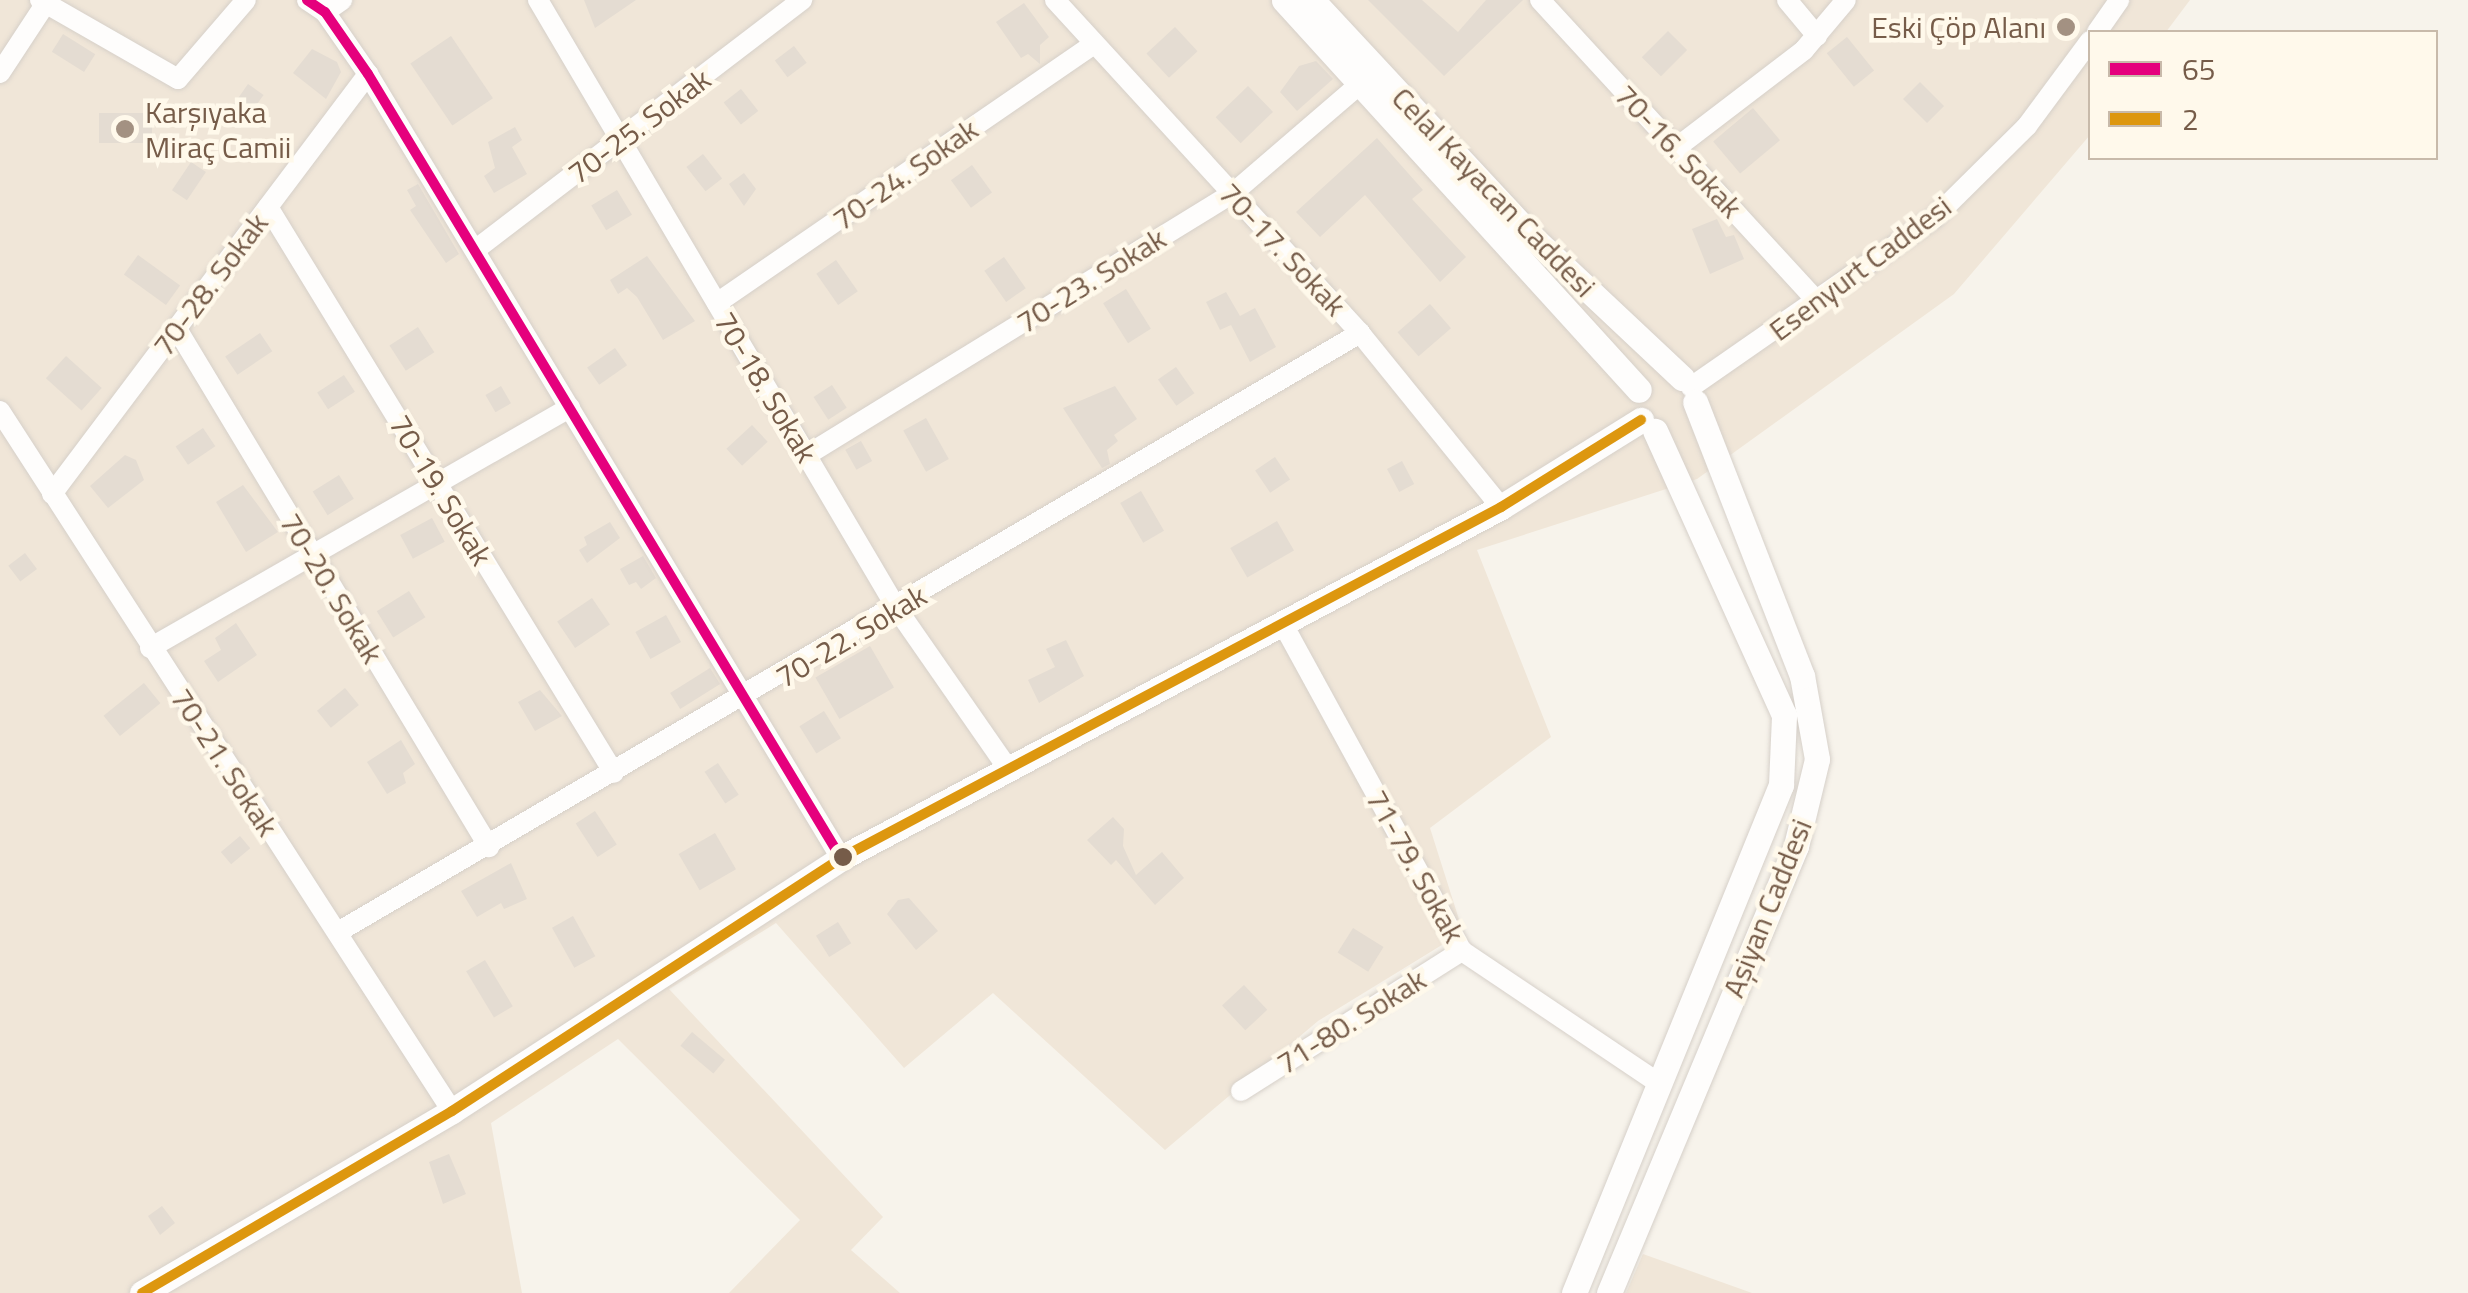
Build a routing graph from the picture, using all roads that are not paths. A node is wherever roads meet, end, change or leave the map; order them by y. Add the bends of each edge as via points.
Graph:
1 (246, 0) edge
2 (538, 0) edge
3 (802, 0) edge
4 (1056, 0) edge
5 (1284, 0) edge
6 (1540, 0) edge
7 (1787, 0) edge
8 (1846, 0) edge
9 (44, 1) edge
10 (1319, 3) edge
11 (2114, 3) edge
12 (325, 4) edge
13 (2098, 30) edge
14 (1817, 36) junction
15 (1094, 44) junction
16 (2088, 44) edge
17 (0, 73) edge
18 (368, 74) junction
19 (1360, 84) junction
20 (621, 140) junction
21 (1676, 148) junction
22 (1232, 194) junction
23 (268, 208) junction
24 (475, 250) junction
25 (1818, 302) junction
26 (717, 304) junction
27 (177, 328) junction
28 (1360, 332) junction
29 (1689, 389) junction
30 (1638, 390) junction
31 (570, 408) junction
32 (0, 412) edge
33 (1648, 425) junction
34 (807, 455) junction
35 (436, 484) junction
36 (52, 494) junction
37 (1501, 507) junction
38 (312, 555) junction
39 (897, 609) junction
40 (1284, 626) junction
41 (150, 648) junction
42 (746, 699) junction
43 (1006, 766) junction
44 (614, 773) junction
45 (488, 846) junction
46 (842, 858) junction
47 (338, 932) junction
48 (1462, 952) junction
49 (1660, 1084) junction
50 (1241, 1091) dead end
51 (452, 1111) junction
52 (142, 1293) edge
53 (1574, 1293) edge
54 (1608, 1293) edge

1 - 9 street via 178,80
2 - 20 street, 70-18. Sokak
3 - 20 street, 70-25. Sokak
4 - 15 street, 70-17. Sokak
5 - 19 street, Celal Kayacan Caddesi
6 - 21 street, 70-16. Sokak
7 - 14 street
8 - 14 street
9 - 17 street
10 - 29 street, Celal Kayacan Caddesi via 1532,237
11 - 13 street
12 - 18 street
14 - 21 street
15 - 22 street, 70-17. Sokak
15 - 26 street, 70-24. Sokak
16 - 25 street, Esenyurt Caddesi via 2028,126 1934,218
18 - 23 street, 70-28. Sokak
18 - 24 street
19 - 22 street, 70-23. Sokak
19 - 30 street, Celal Kayacan Caddesi
20 - 24 street, 70-25. Sokak
20 - 26 street, 70-18. Sokak
21 - 25 street, 70-16. Sokak
22 - 28 street, 70-17. Sokak
22 - 34 street, 70-23. Sokak
23 - 27 street, 70-28. Sokak
23 - 35 street, 70-19. Sokak
24 - 31 street
25 - 29 street, Esenyurt Caddesi
26 - 34 street, 70-18. Sokak
27 - 36 street, 70-28. Sokak
27 - 38 street, 70-20. Sokak
28 - 37 street, 70-17. Sokak
28 - 39 street, 70-22. Sokak
29 - 30 street via 1654,375
29 - 33 street via 1683,427
29 - 54 street, Aşiyan Caddesi via 1802,676 1817,759 1796,846
30 - 33 street, Aşiyan Caddesi
31 - 35 street
31 - 42 street
32 - 36 street, 70-21. Sokak
33 - 37 street
33 - 49 street, Aşiyan Caddesi via 1784,715 1781,786
34 - 39 street, 70-18. Sokak
35 - 38 street
35 - 44 street, 70-19. Sokak
36 - 41 street, 70-21. Sokak
37 - 40 street
38 - 41 street
38 - 45 street, 70-20. Sokak
39 - 42 street, 70-22. Sokak
39 - 43 street, 70-18. Sokak
40 - 43 street
40 - 48 street, 71-79. Sokak
41 - 47 street, 70-21. Sokak
42 - 44 street, 70-22. Sokak
42 - 46 street
43 - 46 street
44 - 45 street, 70-22. Sokak
45 - 47 street, 70-22. Sokak
46 - 51 street
47 - 51 street, 70-21. Sokak
48 - 49 street, 71-79. Sokak
48 - 50 street, 71-80. Sokak
49 - 53 street, Aşiyan Caddesi
51 - 52 street

